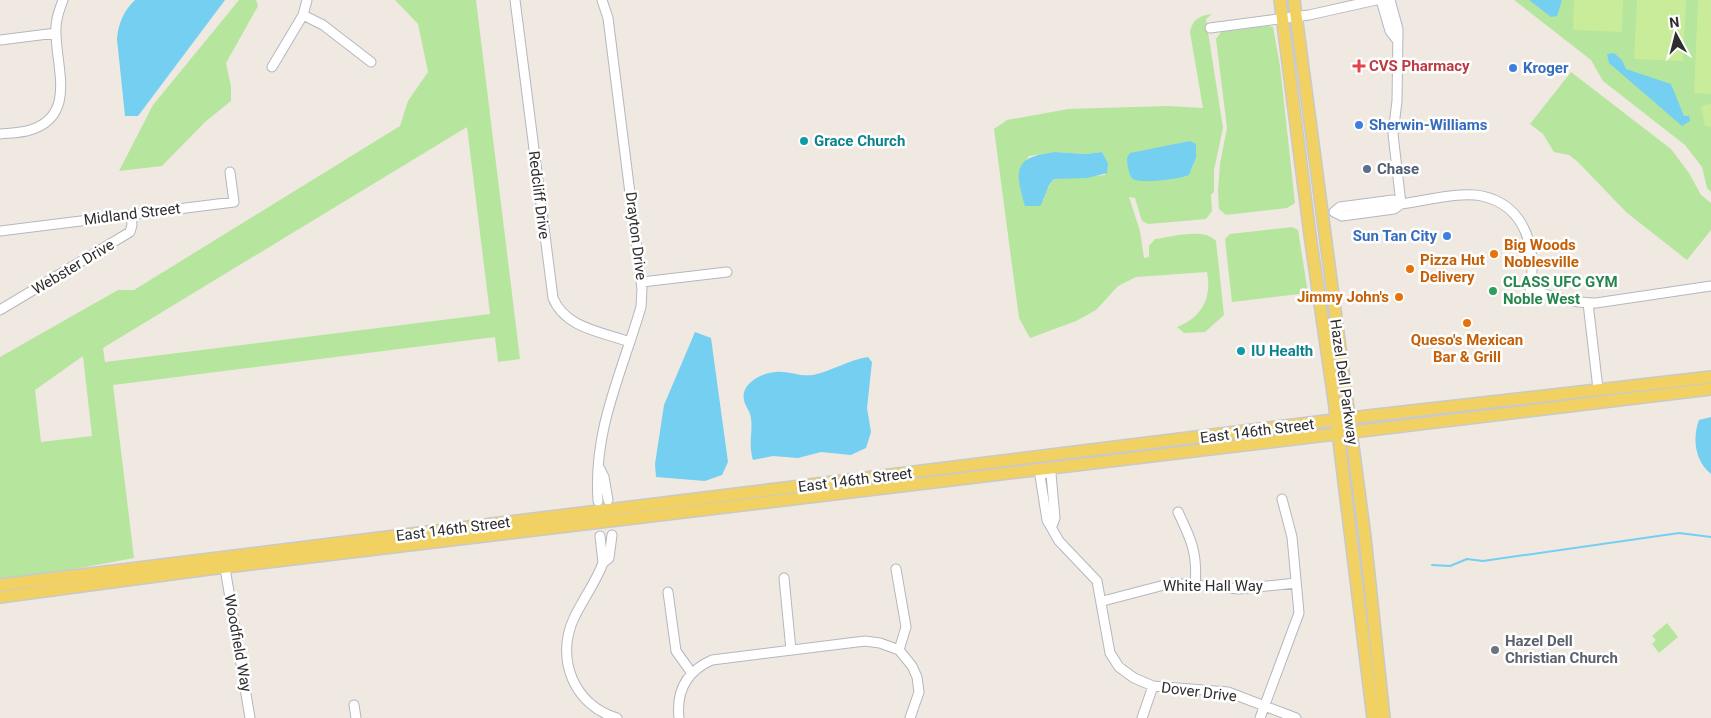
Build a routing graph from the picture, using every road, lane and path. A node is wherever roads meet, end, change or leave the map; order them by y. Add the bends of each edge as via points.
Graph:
1 (64, 0) edge
2 (307, 0) edge
3 (515, 0) edge
4 (602, 0) edge
5 (1280, 0) edge
6 (1294, 0) edge
7 (1376, 0) edge
8 (1381, 0) edge
9 (1390, 0) edge
10 (303, 15) junction
11 (1296, 17) junction
12 (1283, 19) junction
13 (1210, 28) dead end
14 (56, 33) junction
15 (0, 40) edge
16 (1397, 40) junction
17 (371, 62) dead end
18 (272, 66) dead end
19 (0, 134) edge
20 (230, 172) dead end
21 (1401, 204) junction
22 (131, 215) junction
23 (0, 231) edge
24 (726, 272) dead end
25 (642, 282) junction
26 (1711, 286) edge
27 (1588, 303) junction
28 (0, 310) edge
29 (630, 342) junction
30 (1711, 377) edge
31 (1598, 389) junction
32 (1711, 389) edge
33 (1350, 418) junction
34 (1336, 421) junction
35 (1351, 432) junction
36 (1337, 434) junction
37 (1044, 466) junction
38 (1282, 499) dead end
39 (603, 501) dead end
40 (1178, 512) dead end
41 (612, 535) dead end
42 (600, 536) dead end
43 (604, 563) junction
44 (225, 568) junction
45 (896, 570) dead end
46 (784, 578) dead end
47 (1296, 583) junction
48 (0, 585) edge
49 (1194, 585) junction
50 (668, 592) dead end
51 (0, 597) edge
52 (1103, 601) junction
53 (792, 650) junction
54 (899, 650) junction
55 (691, 672) junction
56 (1153, 686) junction
57 (354, 705) dead end
58 (1265, 705) junction
59 (250, 718) edge
60 (356, 718) edge
61 (617, 718) edge
62 (676, 718) edge
63 (910, 718) edge
64 (1142, 718) edge
65 (1260, 718) edge
66 (1296, 718) edge
67 (1373, 718) edge
68 (1384, 718) edge

1 - 14 street via 56,17
2 - 10 street
3 - 29 street, Redcliff Drive via 553,298 573,322
4 - 25 street, Drayton Drive via 608,18
5 - 12 main road, Hazel Dell Parkway
6 - 11 main road, Hazel Dell Parkway
7 - 11 street
8 - 16 street via 1390,31
9 - 16 street via 1398,29
10 - 17 street via 323,25
10 - 18 street
11 - 12 street
11 - 33 main road, Hazel Dell Parkway
12 - 13 street
12 - 34 main road, Hazel Dell Parkway
14 - 15 street
14 - 19 street via 62,89 54,113 31,130
16 - 21 street via 1397,101 1393,134
20 - 22 street, Midland Street via 234,202
21 - 21 street via 1393,200 1340,207 1334,212 1342,216 1394,209
21 - 27 street via 1462,196 1482,196 1494,201 1514,214 1527,235 1532,254 1530,289 1548,296
22 - 23 street, Midland Street
22 - 28 street, Webster Drive via 130,232
24 - 25 street
25 - 29 street, Drayton Drive via 641,307
26 - 27 street
27 - 31 street
29 - 39 street, Drayton Drive via 603,426 600,469 596,478
30 - 31 main road, East 146th Street
31 - 33 main road, East 146th Street
32 - 35 main road, East 146th Street
33 - 34 main road, East 146th Street
33 - 35 main road, Hazel Dell Parkway
34 - 36 main road, Hazel Dell Parkway
34 - 37 main road, East 146th Street
35 - 36 main road, East 146th Street
35 - 68 main road, Hazel Dell Parkway
36 - 37 main road, East 146th Street
36 - 67 main road, Hazel Dell Parkway
37 - 44 main road, East 146th Street
37 - 48 main road, East 146th Street via 207,558
37 - 52 street, Dover Drive via 1051,474 1055,518 1052,526 1059,540 1092,574
38 - 47 street via 1292,537
40 - 49 street via 1194,548
41 - 43 street via 609,558
42 - 43 street
43 - 61 street via 573,619 566,644 573,681 582,698 593,708
44 - 51 main road, East 146th Street
44 - 59 street, Woodfield Way
45 - 54 street via 906,627
46 - 53 street
47 - 49 street, White Hall Way via 1239,589
47 - 58 street via 1299,617
49 - 52 street, White Hall Way via 1160,585
50 - 55 street via 676,650
52 - 56 street, Dover Drive via 1114,660 1125,672
53 - 54 street via 872,641
53 - 55 street via 722,658
54 - 63 street via 912,666 918,685 918,699
55 - 62 street via 681,692
56 - 58 street, Dover Drive via 1228,692
56 - 64 street
57 - 60 street
58 - 65 street
58 - 66 street, Dover Drive

